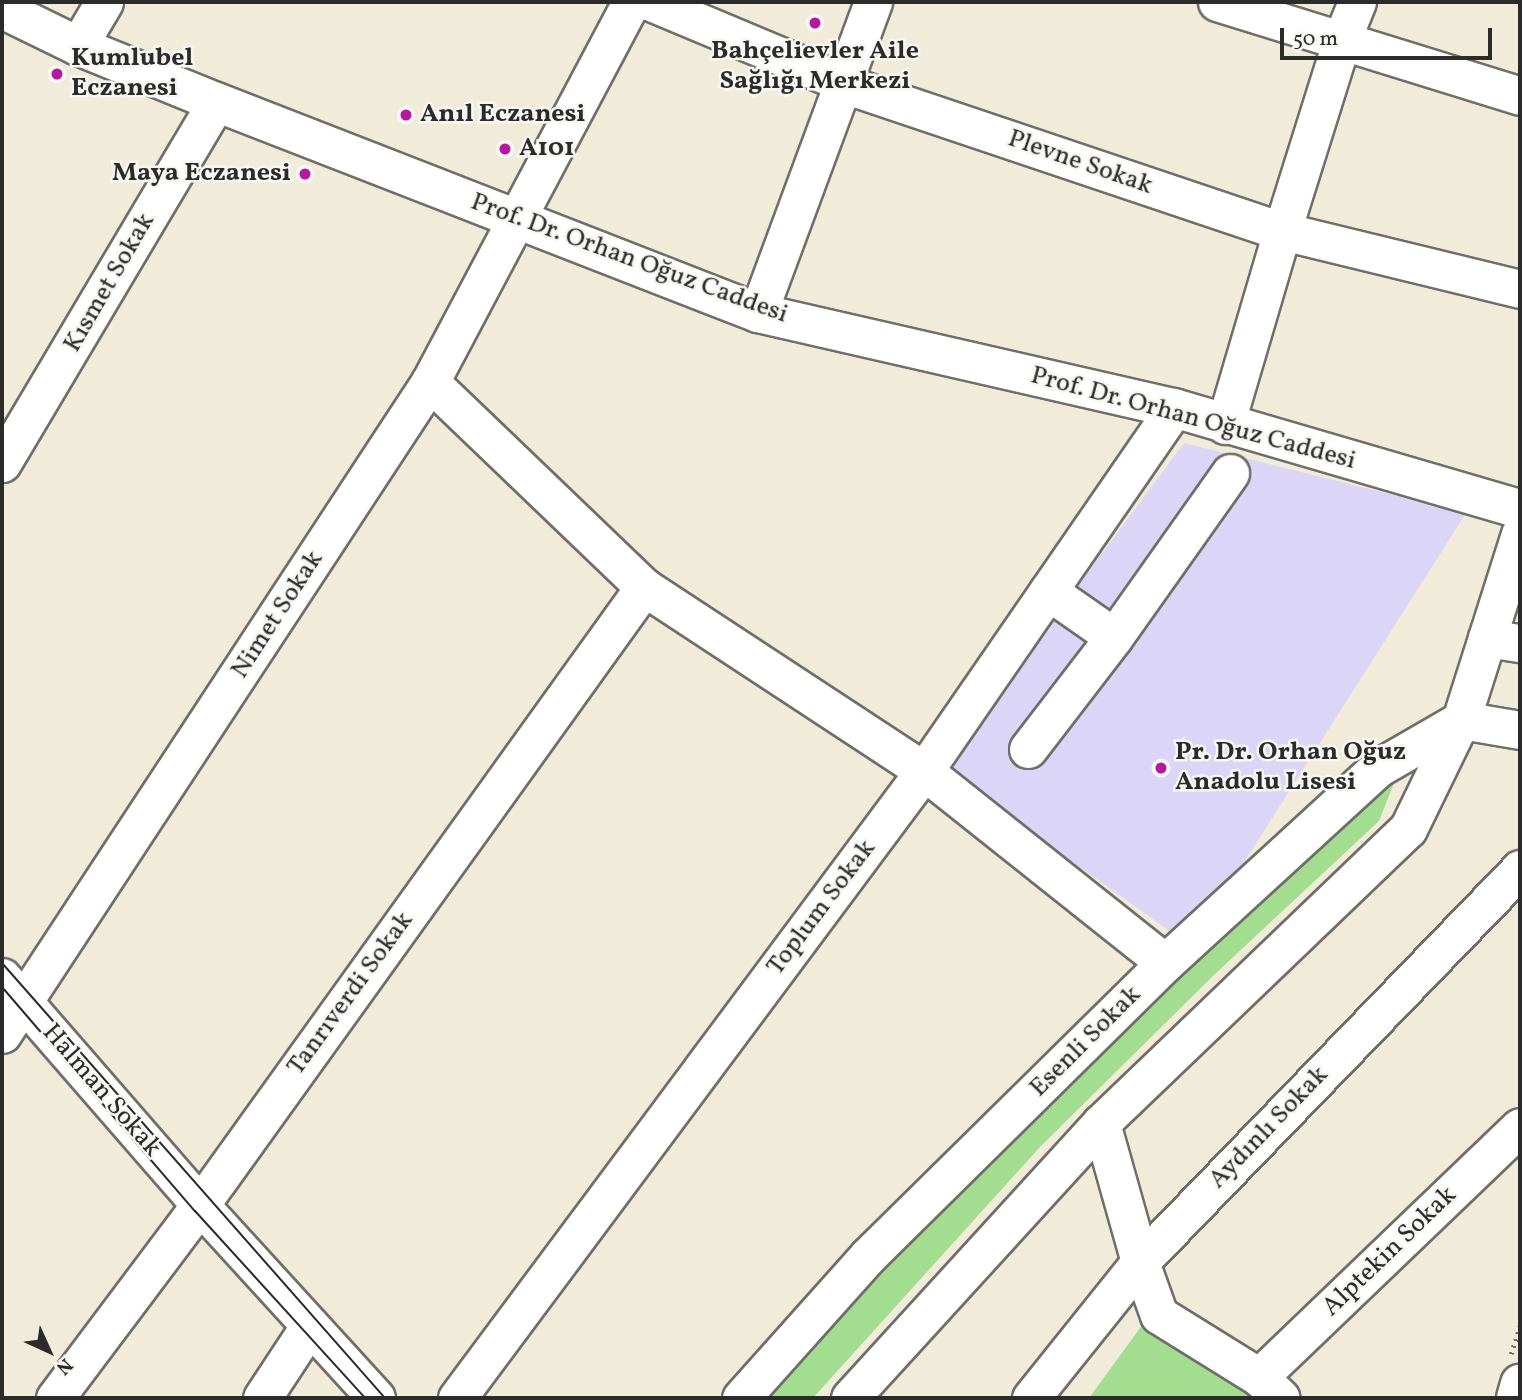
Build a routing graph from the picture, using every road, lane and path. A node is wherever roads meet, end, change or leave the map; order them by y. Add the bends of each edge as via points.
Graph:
1 (104, 2) edge
2 (631, 2) edge
3 (651, 2) edge
4 (873, 2) edge
5 (1217, 2) edge
6 (1357, 2) edge
7 (2, 9) edge
8 (1342, 39) junction
9 (78, 46) junction
10 (845, 83) junction
11 (1520, 96) edge
12 (216, 102) junction
13 (517, 218) junction
14 (1282, 231) junction
15 (1520, 289) edge
16 (758, 313) junction
17 (430, 382) junction
18 (1174, 408) junction
19 (1225, 425) junction
20 (4, 455) edge
21 (1230, 473) dead end
22 (1520, 509) edge
23 (1520, 534) edge
24 (643, 587) junction
25 (1048, 591) junction
26 (1114, 637) junction
27 (1504, 640) edge
28 (1461, 720) junction
29 (1520, 730) edge
30 (1028, 749) dead end
31 (924, 771) junction
32 (1520, 869) edge
33 (1166, 963) junction
34 (13, 990) edge
35 (2, 1034) edge
36 (1101, 1123) junction
37 (1520, 1127) edge
38 (200, 1205) junction
39 (1140, 1262) junction
40 (310, 1325) junction
41 (1520, 1384) edge
42 (1270, 1388) edge
43 (55, 1398) edge
44 (261, 1398) edge
45 (376, 1398) edge
46 (457, 1398) edge
47 (741, 1398) edge
48 (850, 1398) edge
49 (1031, 1398) edge
50 (1516, 1398) edge

1 - 9 street
2 - 13 street, Nimet Sokak
3 - 10 street, Plevne Sokak
4 - 10 street
5 - 8 street
6 - 8 street
7 - 9 main road, Prof. Dr. Orhan Oğuz Caddesi
8 - 11 street
8 - 14 street
9 - 12 main road, Prof. Dr. Orhan Oğuz Caddesi
10 - 14 street, Plevne Sokak
10 - 16 street
12 - 13 main road, Prof. Dr. Orhan Oğuz Caddesi
12 - 20 street, Kısmet Sokak
13 - 16 main road, Prof. Dr. Orhan Oğuz Caddesi
13 - 17 street, Nimet Sokak
14 - 15 street, Plevne Sokak
14 - 19 street
16 - 18 main road, Prof. Dr. Orhan Oğuz Caddesi
17 - 24 street
17 - 34 street, Nimet Sokak
18 - 19 main road, Prof. Dr. Orhan Oğuz Caddesi
18 - 25 street, Toplum Sokak
19 - 22 main road, Prof. Dr. Orhan Oğuz Caddesi
21 - 26 street
23 - 27 street
24 - 31 street
24 - 38 street, Tanrıverdi Sokak
25 - 26 street
25 - 31 street, Toplum Sokak
26 - 30 street
27 - 28 street
28 - 29 street
28 - 33 street, Esenli Sokak via 1378,768
28 - 36 street via 1408,829
31 - 33 street
31 - 46 street, Toplum Sokak
32 - 39 street, Aydınlı Sokak
33 - 47 street, Esenli Sokak via 869,1256
34 - 35 street, Nimet Sokak
34 - 38 street, Halman Sokak
36 - 39 street
36 - 48 street
37 - 42 street, Alptekin Sokak
38 - 40 street, Halman Sokak
38 - 43 street, Tanrıverdi Sokak
39 - 42 street via 1158,1315
39 - 49 street, Aydınlı Sokak
40 - 44 street
40 - 45 street, Halman Sokak
41 - 50 main road

